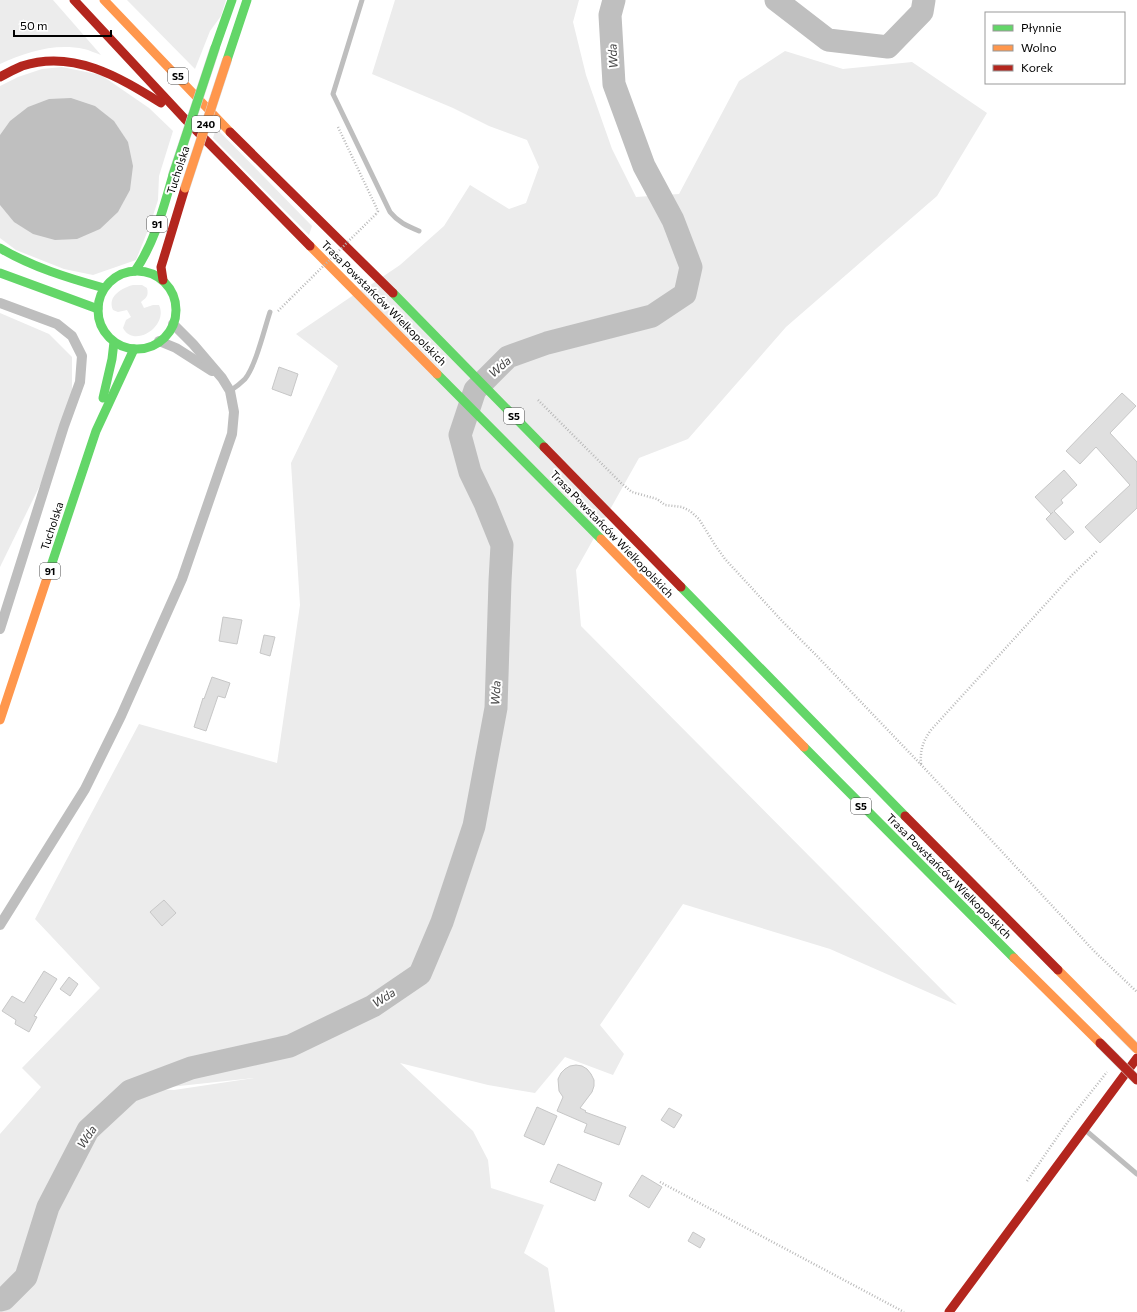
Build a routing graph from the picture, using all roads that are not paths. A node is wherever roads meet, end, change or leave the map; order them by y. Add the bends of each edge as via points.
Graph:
1 (74, 0) edge
2 (104, 0) edge
3 (232, 0) edge
4 (247, 0) edge
5 (362, 0) edge
6 (0, 77) edge
7 (184, 118) junction
8 (419, 231) dead end
9 (0, 248) edge
10 (135, 271) junction
11 (0, 273) edge
12 (163, 280) junction
13 (104, 288) junction
14 (0, 303) edge
15 (98, 309) junction
16 (270, 312) road end
17 (173, 324) junction
18 (160, 341) junction
19 (114, 342) junction
20 (134, 348) junction
21 (222, 378) junction
22 (230, 391) junction
23 (96, 431) junction
24 (0, 629) edge
25 (0, 720) edge
26 (0, 925) edge
27 (1137, 1049) edge
28 (1137, 1058) edge
29 (1137, 1080) edge
30 (1084, 1129) junction
31 (1137, 1174) edge
32 (949, 1312) edge

1 - 7 main road, Trasa Powstańców Wielkopolskich / S5
2 - 27 main road, Trasa Powstańców Wielkopolskich / S5, bridge via 251,153 384,284
3 - 10 main road, Tucholska / 91, bridge via 148,249
4 - 12 main road, Tucholska / 240, bridge via 161,267
5 - 8 lane via 333,94 390,212 404,225
6 - 7 main road via 37,62 55,60 91,66 134,85
7 - 29 main road, Trasa Powstańców Wielkopolskich / S5, bridge via 830,774
9 - 13 main road via 37,266
10 - 12 main road via 145,271
10 - 13 main road via 117,276
11 - 15 main road
12 - 17 main road via 174,297 176,310
13 - 15 main road
14 - 24 street via 57,324 72,336 82,356 80,382
15 - 19 main road via 103,330
16 - 22 lane via 246,378
17 - 18 main road
17 - 21 street
18 - 20 main road via 146,348
18 - 21 street via 176,348
19 - 20 main road
19 - 23 main road, Tucholska / 91
20 - 23 main road, Tucholska / 91
21 - 22 street
22 - 26 street via 234,412 232,434 182,579 121,716 85,789
23 - 25 main road, Tucholska / 91
28 - 30 main road
30 - 31 lane
30 - 32 main road

